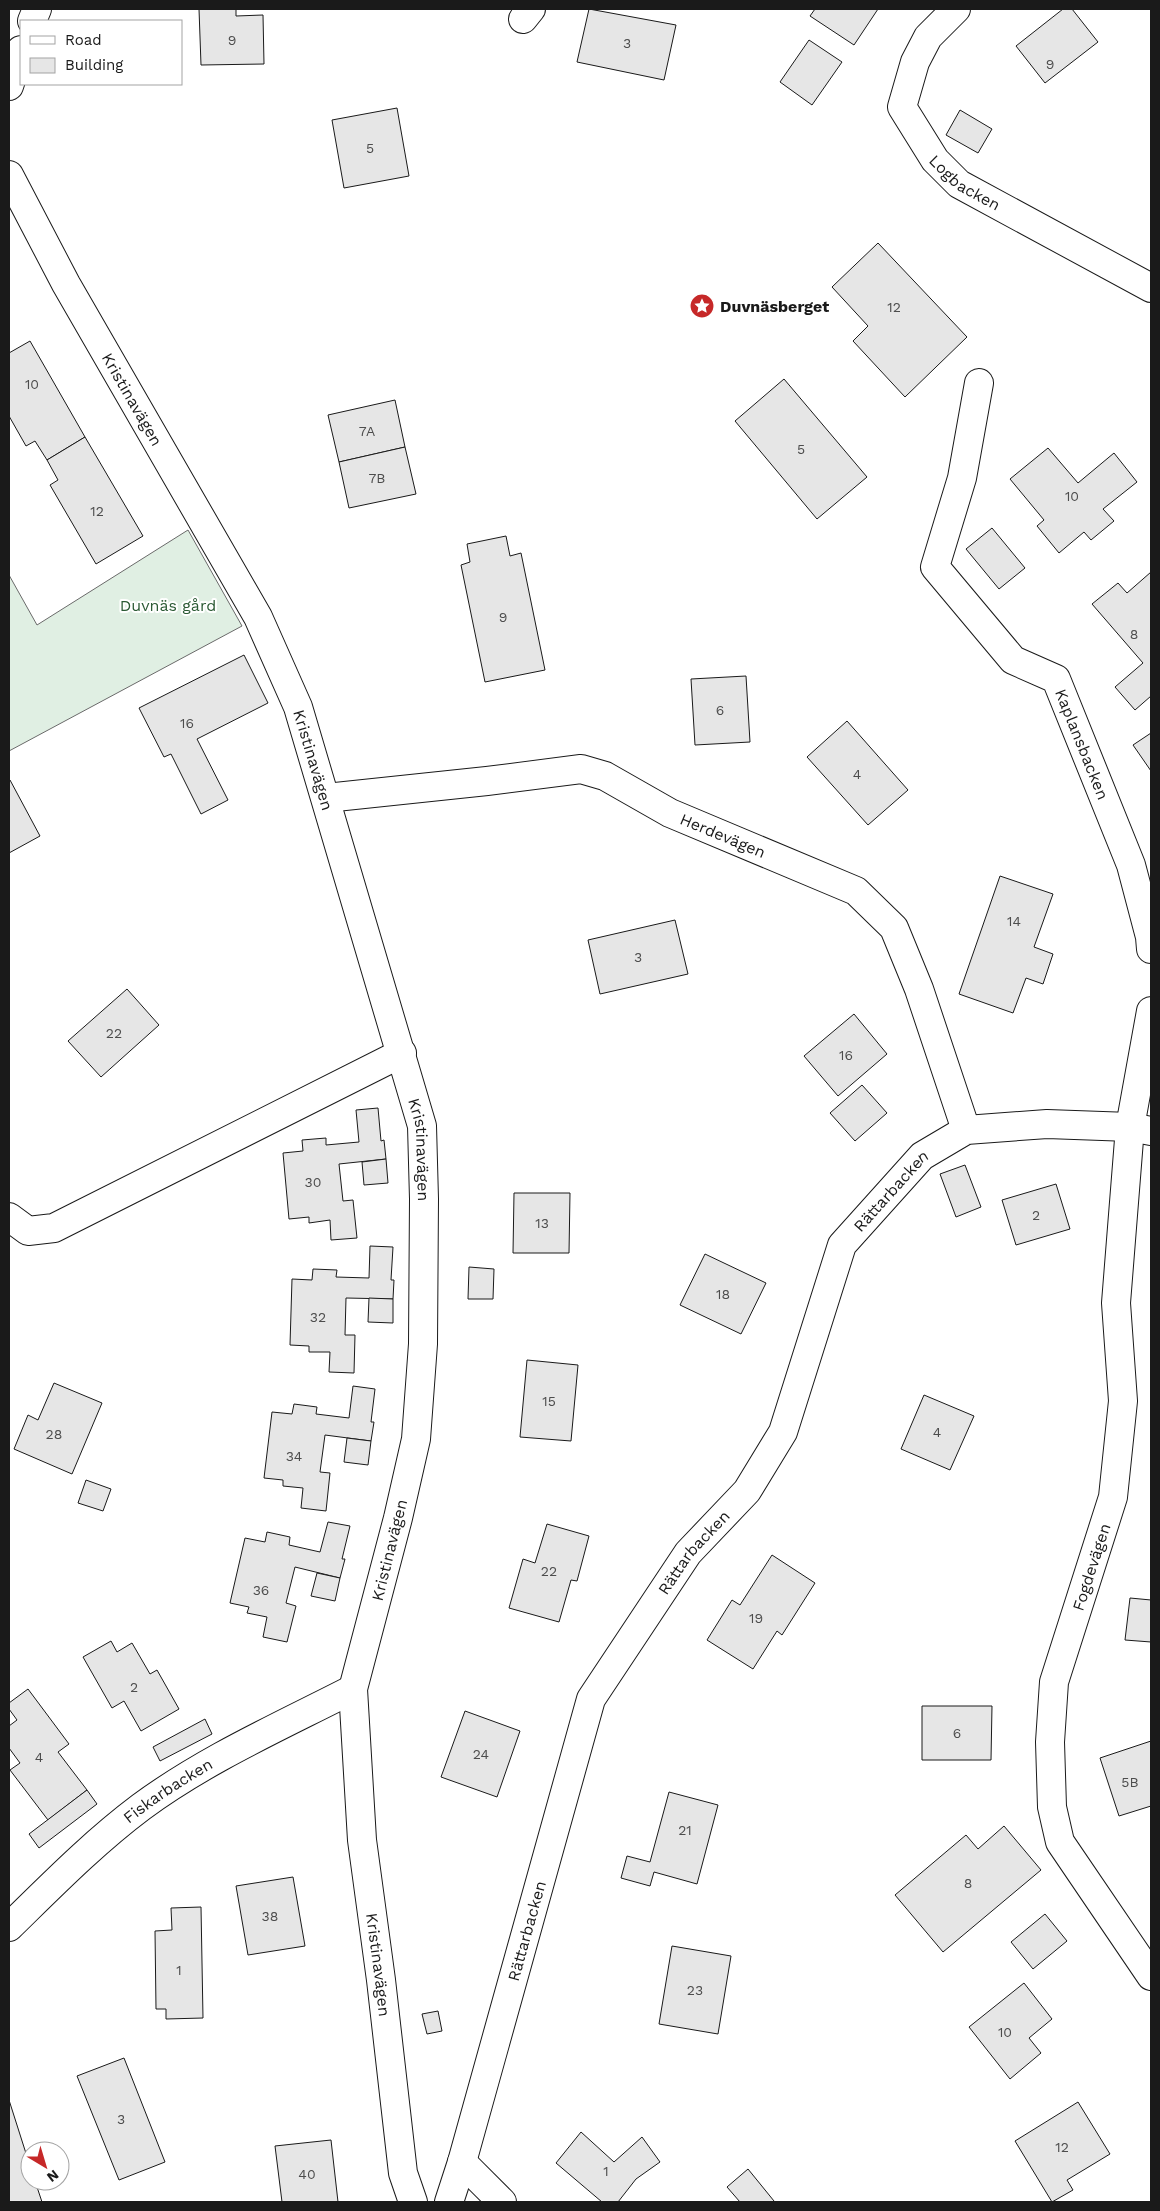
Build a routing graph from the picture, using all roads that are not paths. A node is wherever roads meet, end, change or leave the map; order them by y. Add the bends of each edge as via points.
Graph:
1 (956, 9) edge
2 (20, 53) edge
3 (9, 86) edge
4 (9, 175) edge
5 (1151, 288) edge
6 (979, 384) dead end
7 (326, 798) junction
8 (1151, 949) edge
9 (1151, 1011) edge
10 (402, 1053) junction
11 (1141, 1129) edge
12 (966, 1130) junction
13 (9, 1217) edge
14 (353, 1689) junction
15 (9, 1927) edge
16 (1151, 1976) edge
17 (462, 2162) junction
18 (413, 2202) edge
19 (449, 2202) edge
20 (502, 2202) edge

1 - 5 street, Logbacken via 928,37 915,62 902,107 935,160 959,184
2 - 3 street
4 - 7 street, Kristinavägen via 66,284 258,617 298,707
6 - 8 street, Kaplansbacken via 962,478 935,567 1013,660 1056,679 1131,865
7 - 10 street, Kristinavägen
7 - 12 street, Herdevägen via 581,770 605,776 670,813 856,891 894,928 919,989
9 - 11 street
10 - 13 street via 54,1228 28,1231
10 - 14 street, Kristinavägen via 423,1135 423,1344 416,1439
11 - 12 street, Rättarbacken via 1047,1124
11 - 16 street, Fogdevägen via 1116,1303 1123,1400 1113,1497 1054,1682 1050,1742 1052,1807 1060,1842
12 - 17 street, Rättarbacken via 922,1156 842,1245 783,1432 747,1491 688,1553 591,1699
14 - 15 street, Fiskarbacken via 204,1765 141,1807 92,1846
14 - 18 street, Kristinavägen via 362,1840 403,2173
17 - 19 street, Rättarbacken
17 - 20 street

